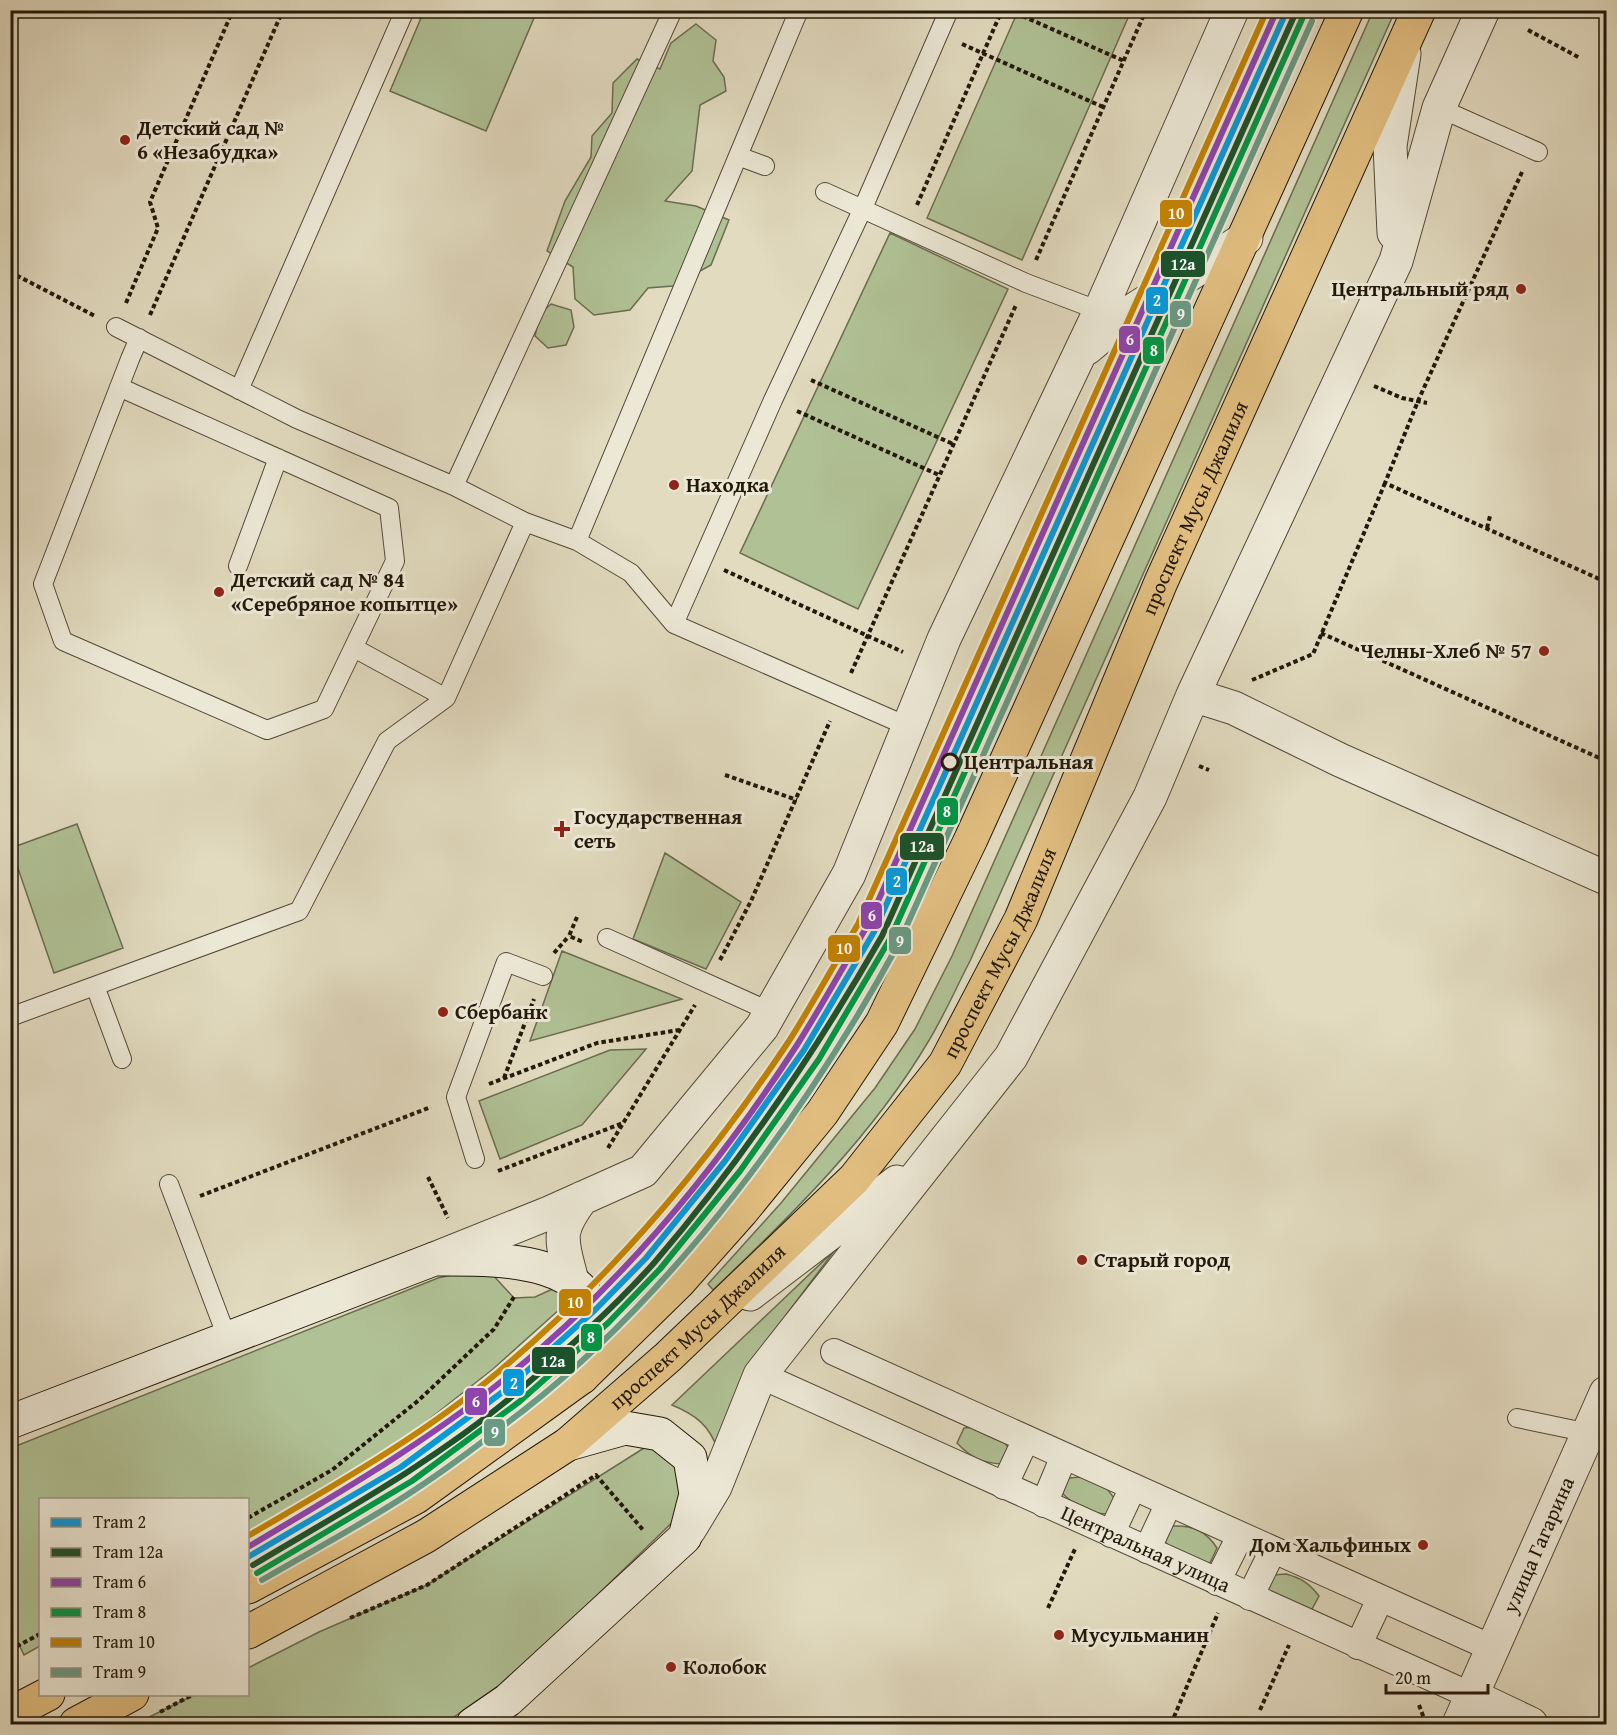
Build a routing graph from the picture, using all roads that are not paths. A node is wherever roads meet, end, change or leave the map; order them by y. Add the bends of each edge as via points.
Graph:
1 (405, 10) edge
2 (673, 10) edge
3 (799, 10) edge
4 (949, 10) edge
5 (1232, 10) edge
6 (1347, 10) edge
7 (1483, 10) edge
8 (1413, 24) edge
9 (1439, 108) junction
10 (1538, 152) dead end
11 (738, 156) junction
12 (765, 166) dead end
13 (825, 192) dead end
14 (863, 208) junction
15 (1245, 238) junction
16 (1395, 261) junction
17 (1100, 311) junction
18 (116, 327) road end
19 (139, 338) junction
20 (1077, 355) junction
21 (119, 387) junction
22 (239, 390) junction
23 (278, 458) junction
24 (454, 486) junction
25 (525, 522) junction
26 (577, 541) junction
27 (238, 566) dead end
28 (674, 624) junction
29 (354, 648) junction
30 (1193, 695) junction
31 (446, 698) junction
32 (907, 726) junction
33 (1606, 878) edge
34 (607, 938) dead end
35 (543, 976) road end
36 (95, 986) junction
37 (771, 1012) junction
38 (10, 1017) edge
39 (122, 1059) dead end
40 (935, 1153) junction
41 (475, 1159) road end
42 (170, 1184) dead end
43 (582, 1198) junction
44 (448, 1254) junction
45 (572, 1281) junction
46 (228, 1340) junction
47 (834, 1352) dead end
48 (668, 1358) junction
49 (760, 1376) junction
50 (582, 1377) junction
51 (1606, 1393) edge
52 (1517, 1418) dead end
53 (10, 1422) edge
54 (1589, 1433) junction
55 (1026, 1438) junction
56 (568, 1444) junction
57 (1064, 1456) junction
58 (1004, 1486) junction
59 (1132, 1487) junction
60 (1169, 1503) junction
61 (1044, 1504) junction
62 (1111, 1534) junction
63 (1240, 1536) junction
64 (676, 1547) junction
65 (1147, 1550) junction
66 (1273, 1550) junction
67 (249, 1586) edge
68 (1232, 1589) junction
69 (1380, 1599) junction
70 (249, 1631) edge
71 (1358, 1646) junction
72 (1494, 1649) junction
73 (46, 1696) edge
74 (130, 1696) edge
75 (1466, 1710) edge
76 (10, 1714) edge
77 (76, 1725) edge
78 (473, 1725) edge
79 (1531, 1725) edge

1 - 22 lane
2 - 24 lane
3 - 11 lane
4 - 14 lane
5 - 17 street
6 - 15 main road, проспект Мусы Джалиля
7 - 9 street
8 - 16 street via 1390,146
8 - 48 main road, проспект Мусы Джалиля via 1161,582 1021,919 945,1064 854,1179
9 - 10 lane
9 - 16 street
11 - 12 lane
11 - 26 lane
13 - 14 lane
14 - 17 lane via 1026,283
14 - 28 lane
15 - 20 street via 1129,313
15 - 50 main road, проспект Мусы Джалиля via 971,839 882,1023 822,1113 742,1211 678,1283
16 - 30 street
17 - 20 street
18 - 19 lane
19 - 21 lane
19 - 22 lane
20 - 32 street
21 - 23 lane
21 - 29 lane via 43,584 63,641 267,730 324,710
22 - 24 lane
23 - 27 lane
23 - 29 lane via 389,508 395,561
24 - 25 lane
25 - 26 lane
25 - 31 lane
26 - 28 lane via 631,573
28 - 32 lane
29 - 31 lane
30 - 33 street via 1234,708 1340,760
30 - 40 street via 1150,797 1011,1057
31 - 36 lane via 387,741 299,911
32 - 37 street via 849,874
34 - 37 lane
35 - 41 lane via 506,962 456,1097
36 - 38 lane
36 - 39 lane
37 - 43 street via 643,1172
40 - 48 street
40 - 49 street
42 - 46 lane
43 - 44 street
43 - 45 street via 568,1217 561,1236
44 - 45 street via 536,1264
44 - 46 street
45 - 50 street via 585,1292 595,1310 597,1339
46 - 53 street
47 - 55 street
48 - 56 main road, проспект Мусы Джалиля
49 - 58 street, Центральная улица
49 - 64 street via 715,1487
50 - 67 main road, проспект Мусы Джалиля via 416,1497
51 - 54 street, улица Гагарина
52 - 54 lane
54 - 72 street, улица Гагарина
55 - 57 street
55 - 58 street
56 - 64 street via 625,1428 660,1434 690,1458 696,1494
56 - 70 main road, проспект Мусы Джалиля via 426,1536
57 - 59 street
57 - 61 street
58 - 61 street, Центральная улица
59 - 60 street
59 - 62 street
60 - 63 street
60 - 65 street
61 - 62 street, Центральная улица
62 - 65 street, Центральная улица
63 - 66 street
63 - 68 street
64 - 78 street via 508,1700
65 - 68 street, Центральная улица
66 - 68 street
66 - 69 street
68 - 71 street, Центральная улица
69 - 71 street
69 - 72 street
71 - 75 street, Центральная улица
72 - 75 street, улица Гагарина
73 - 76 main road
74 - 77 main road
75 - 79 street, Центральная улица

